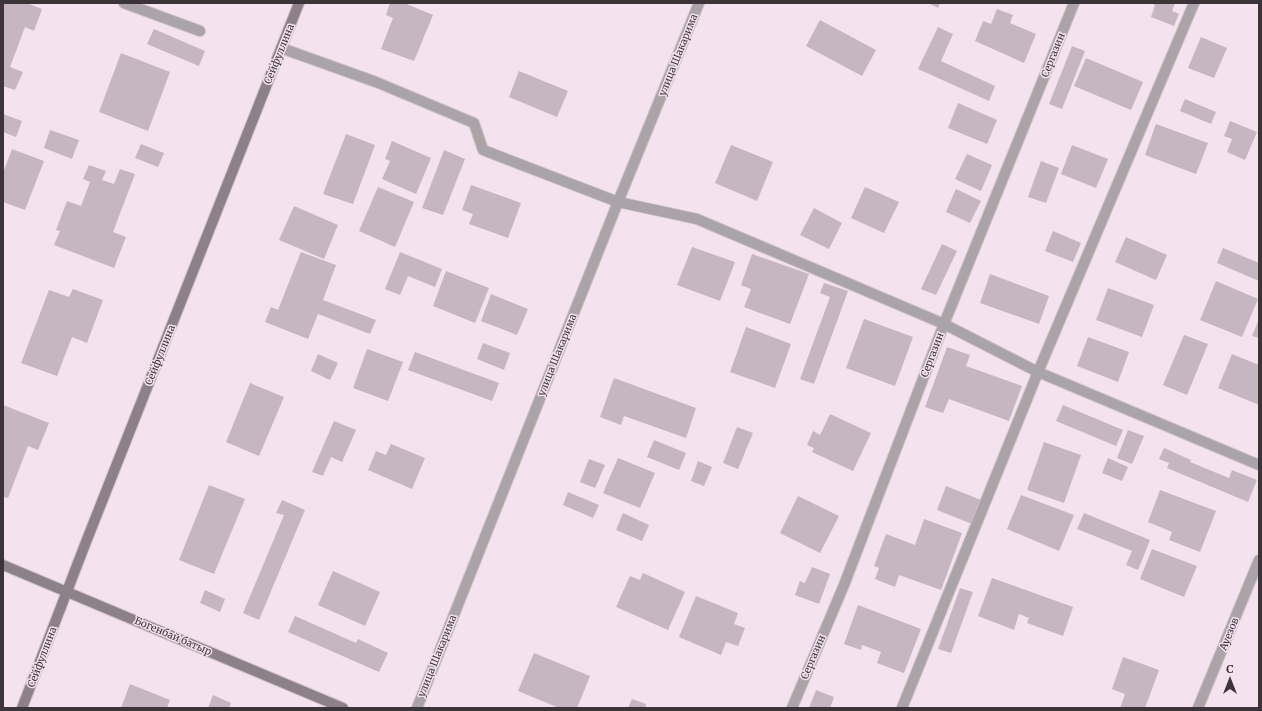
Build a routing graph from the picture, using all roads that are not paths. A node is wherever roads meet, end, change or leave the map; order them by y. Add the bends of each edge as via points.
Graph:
1 (124, 3) edge
2 (299, 3) edge
3 (699, 3) edge
4 (1074, 3) edge
5 (1194, 3) edge
6 (200, 31) dead end
7 (281, 48) junction
8 (618, 202) junction
9 (944, 324) junction
10 (1038, 372) junction
11 (1259, 465) edge
12 (1259, 560) edge
13 (3, 565) edge
14 (67, 591) junction
15 (22, 708) edge
16 (344, 708) edge
17 (417, 708) edge
18 (792, 708) edge
19 (902, 708) edge
20 (1198, 708) edge

1 - 6 street
2 - 7 main road, Сейфуллина
3 - 8 street, улица Шакарима
4 - 9 street, Сергазин
5 - 10 street
7 - 8 street via 376,82 474,123 483,150
7 - 14 main road, Сейфуллина
8 - 9 street via 697,219
8 - 17 street, улица Шакарима
9 - 10 street
9 - 18 street, Сергазин via 844,585
10 - 11 street
10 - 19 street
12 - 20 street, Ауезов
13 - 14 main road, Богенбай батыр
14 - 15 main road, Сейфуллина
14 - 16 main road, Богенбай батыр

